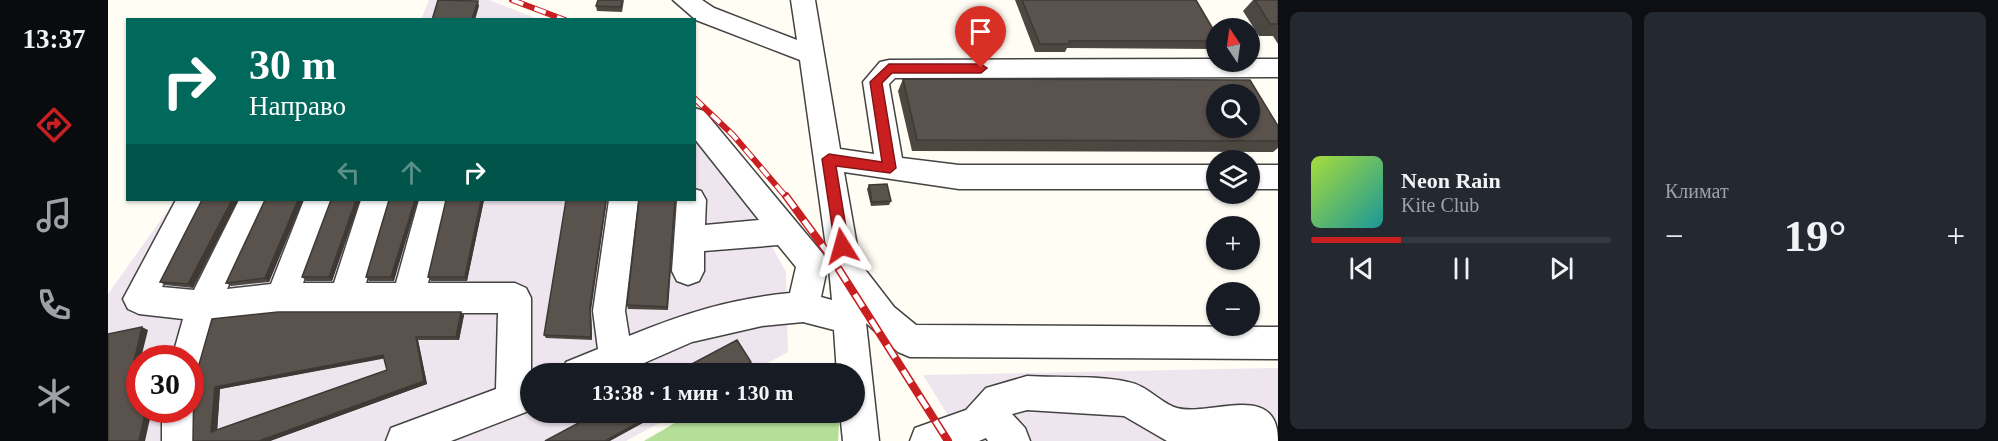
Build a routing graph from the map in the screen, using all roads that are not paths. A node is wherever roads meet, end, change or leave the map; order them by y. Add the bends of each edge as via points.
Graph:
1 (685, 0) edge
2 (803, 0) edge
3 (812, 55) junction
4 (1278, 68) edge
5 (696, 120) edge
6 (829, 159) junction
7 (890, 168) junction
8 (1206, 177) edge
9 (1260, 177) edge
10 (1278, 177) edge
11 (190, 201) edge
12 (254, 201) edge
13 (318, 201) edge
14 (375, 201) edge
15 (433, 201) edge
16 (623, 201) edge
17 (690, 201) edge
18 (787, 231) junction
19 (689, 239) junction
20 (845, 268) junction
21 (688, 271) dead end
22 (282, 298) junction
23 (346, 298) junction
24 (408, 298) junction
25 (204, 306) junction
26 (803, 308) junction
27 (848, 319) junction
28 (1278, 343) edge
29 (191, 345) edge
30 (616, 358) junction
31 (604, 363) edge
32 (853, 363) edge
33 (520, 369) edge
34 (520, 398) edge
35 (987, 413) junction
36 (180, 423) edge
37 (859, 423) edge
38 (1177, 434) edge
39 (180, 441) edge
40 (404, 441) edge
41 (861, 441) edge
42 (928, 441) edge
43 (1012, 441) edge
44 (1267, 441) edge

1 - 3 street via 705,14
2 - 3 street
3 - 6 street
4 - 7 street via 889,69 876,82
5 - 18 street
6 - 7 street
6 - 20 street
7 - 8 street via 959,177
9 - 10 street
11 - 25 street via 139,299
12 - 25 street
13 - 22 street
14 - 23 street
15 - 24 street
16 - 30 street via 609,311
17 - 19 street
18 - 19 street
18 - 26 street via 812,264
19 - 21 street
20 - 27 street
20 - 28 street via 882,318 910,341
22 - 23 street
22 - 25 street
23 - 24 street
24 - 33 street via 515,298
25 - 29 street
26 - 27 street
26 - 30 street via 762,311 689,327
27 - 32 street
30 - 31 street
34 - 40 street
35 - 38 street via 998,400 1027,393 1130,399
35 - 42 street via 979,423
35 - 43 street
36 - 39 street
37 - 41 street
38 - 44 street via 1253,423

